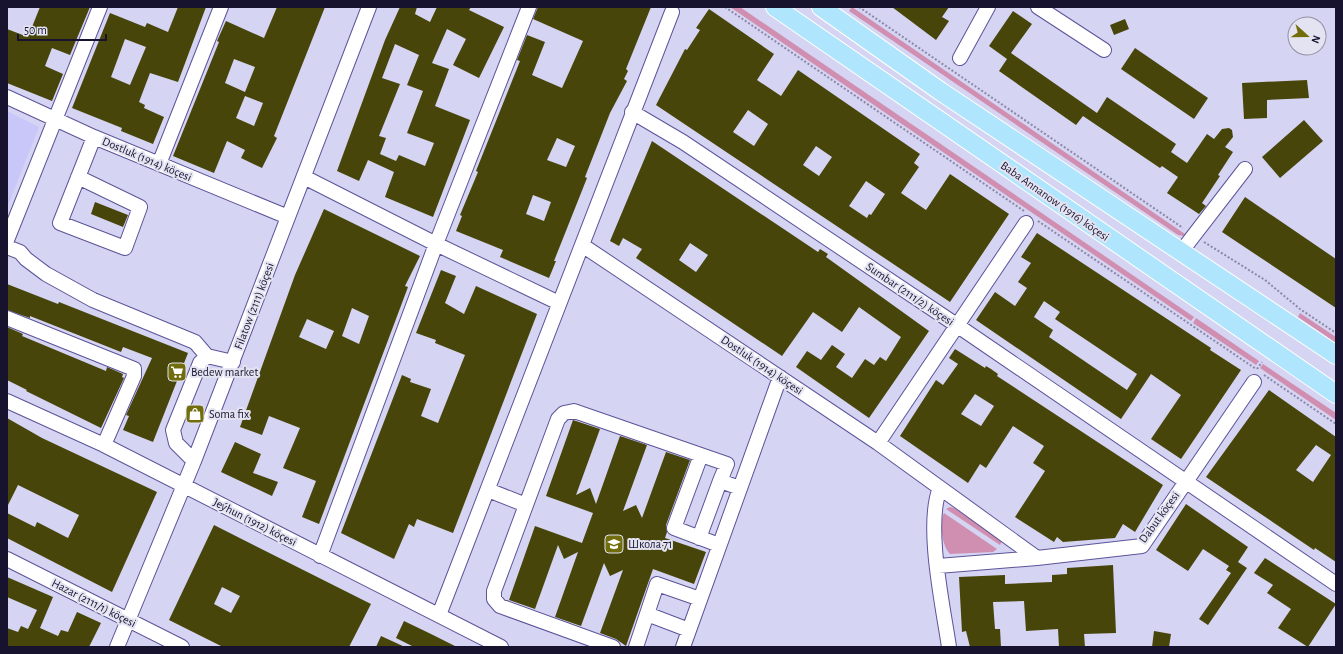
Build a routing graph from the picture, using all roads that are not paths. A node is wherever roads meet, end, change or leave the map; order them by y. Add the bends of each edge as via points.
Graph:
1 (100, 7) edge
2 (221, 7) edge
3 (369, 7) edge
4 (529, 7) edge
5 (775, 7) edge
6 (821, 7) edge
7 (988, 7) edge
8 (1038, 7) edge
9 (672, 12) dead end
10 (1104, 50) dead end
11 (960, 58) dead end
12 (7, 97) edge
13 (632, 112) junction
14 (55, 120) junction
15 (94, 137) junction
16 (159, 164) junction
17 (1245, 169) dead end
18 (78, 177) junction
19 (304, 177) junction
20 (288, 217) junction
21 (1026, 223) dead end
22 (7, 240) edge
23 (436, 244) junction
24 (582, 245) junction
25 (7, 247) edge
26 (1181, 252) junction
27 (559, 303) junction
28 (7, 318) edge
29 (958, 326) junction
30 (1336, 355) edge
31 (207, 356) junction
32 (233, 362) junction
33 (780, 378) junction
34 (1254, 382) dead end
35 (1336, 394) edge
36 (7, 401) edge
37 (878, 443) junction
38 (104, 445) junction
39 (701, 454) junction
40 (194, 461) junction
41 (1186, 480) junction
42 (720, 481) junction
43 (183, 485) junction
44 (740, 488) junction
45 (940, 488) junction
46 (488, 490) junction
47 (526, 505) junction
48 (699, 538) junction
49 (720, 545) junction
50 (320, 556) junction
51 (1038, 558) junction
52 (7, 559) edge
53 (938, 566) junction
54 (1336, 584) edge
55 (700, 599) junction
56 (647, 614) junction
57 (439, 615) junction
58 (128, 620) junction
59 (689, 630) junction
60 (117, 647) edge
61 (182, 647) edge
62 (502, 647) edge
63 (613, 647) edge
64 (636, 647) edge
65 (683, 647) edge
66 (949, 647) edge

1 - 14 street
2 - 16 street
3 - 19 street, Filatow (2111) köçesi
4 - 23 street
5 - 35 main road, Baba Annanow (1916) köçesi
6 - 26 main road via 940,91
7 - 11 street
8 - 10 street
9 - 13 street
12 - 14 street, Dostluk (1914) köçesi
13 - 24 street
13 - 29 street, Sumbar (2111/2) köçesi via 683,142
14 - 15 street, Dostluk (1914) köçesi
14 - 22 street
15 - 16 street, Dostluk (1914) köçesi
15 - 18 street
16 - 20 street, Dostluk (1914) köçesi
17 - 26 street
18 - 18 street via 60,223 125,248 140,207
19 - 20 street, Filatow (2111) köçesi
19 - 23 street
20 - 32 street, Filatow (2111) köçesi
21 - 29 street
23 - 27 street
23 - 50 street
24 - 27 street
24 - 33 street, Dostluk (1914) köçesi
25 - 31 street via 20,252 46,274 93,300 195,342
26 - 30 main road
27 - 46 street
28 - 38 street via 134,369 134,376
29 - 37 street
29 - 41 street, Sumbar (2111/2) köçesi
31 - 32 street
31 - 40 street via 200,363 173,430 176,443
32 - 40 street, Filatow (2111) köçesi
33 - 37 street, Dostluk (1914) köçesi
33 - 44 street
34 - 41 street, Dabut köçesi
36 - 38 street, Jeýhun (1912) köçesi
37 - 45 street, Dostluk (1914) köçesi
38 - 43 street, Jeýhun (1912) köçesi
39 - 42 street via 727,464
39 - 47 street via 574,410 564,413 558,419
39 - 48 street via 674,528
40 - 43 street, Filatow (2111) köçesi
41 - 51 street, Dabut köçesi via 1142,546
41 - 54 street, Sumbar (2111/2) köçesi
42 - 44 street
42 - 48 street
43 - 50 street, Jeýhun (1912) köçesi
43 - 58 street, Filatow (2111) köçesi
44 - 49 street
45 - 51 street, Dostluk (1914) köçesi
45 - 53 street via 934,516
46 - 47 street
46 - 57 street
47 - 63 street via 494,591 494,599 500,606
48 - 49 street
49 - 55 street
50 - 57 street, Jeýhun (1912) köçesi
51 - 53 street, Dabut köçesi
52 - 58 street, Hazar (2111/1) köçesi
53 - 66 street
55 - 56 street via 658,584
55 - 59 street
56 - 59 street
56 - 64 street
57 - 62 street, Jeýhun (1912) köçesi
58 - 60 street, Filatow (2111) köçesi
58 - 61 street, Hazar (2111/1) köçesi
59 - 65 street

